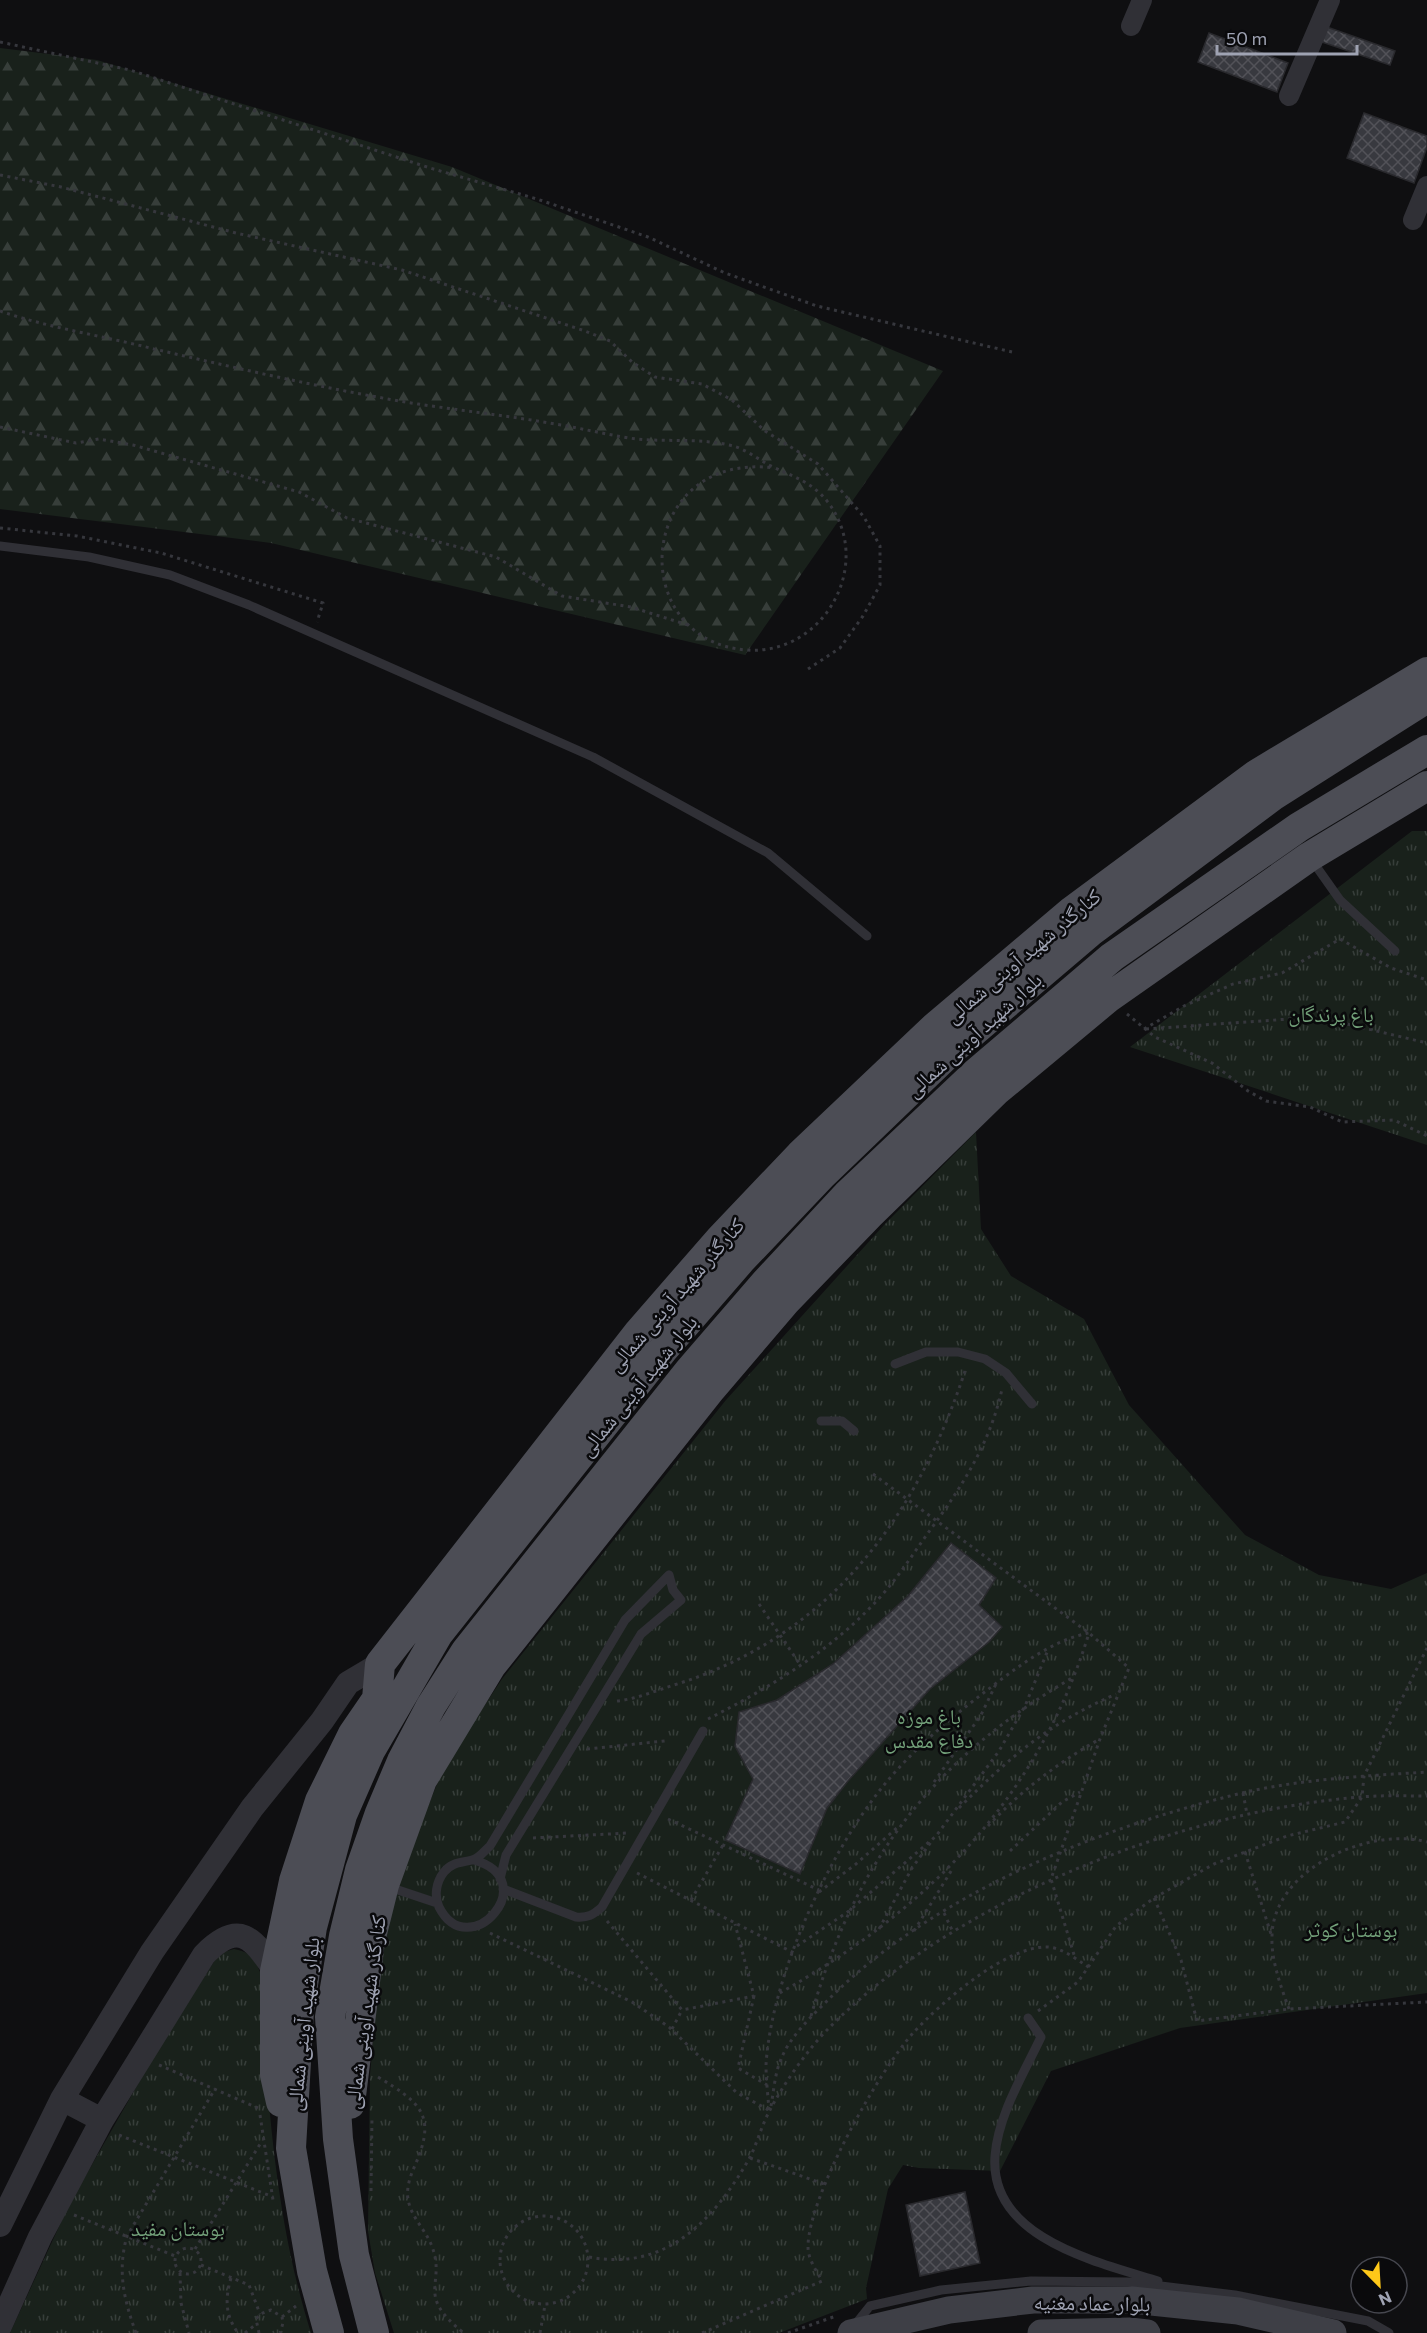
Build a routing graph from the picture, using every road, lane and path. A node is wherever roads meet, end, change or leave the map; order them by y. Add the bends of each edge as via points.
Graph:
1 (1142, 0) edge
2 (1330, 0) edge
3 (1131, 26) dead end
4 (0, 42) edge
5 (1289, 96) dead end
6 (0, 175) edge
7 (1427, 186) edge
8 (1413, 220) dead end
9 (0, 311) edge
10 (1012, 352) dead end
11 (0, 427) edge
12 (775, 468) junction
13 (0, 546) edge
14 (690, 625) junction
15 (808, 669) dead end
16 (1427, 672) edge
17 (1427, 698) edge
18 (1427, 750) edge
19 (1427, 786) edge
20 (1310, 858) junction
21 (867, 936) dead end
22 (1395, 951) dead end
23 (1427, 980) edge
24 (1108, 998) junction
25 (1144, 1029) junction
26 (1427, 1042) edge
27 (1427, 1136) edge
28 (971, 1355) junction
29 (895, 1364) dead end
30 (1006, 1373) junction
31 (1032, 1404) dead end
32 (821, 1421) dead end
33 (854, 1431) dead end
34 (873, 1474) dead end
35 (909, 1499) junction
36 (938, 1520) junction
37 (759, 1604) dead end
38 (1089, 1633) junction
39 (780, 1635) junction
40 (1049, 1648) junction
41 (1427, 1648) edge
42 (380, 1664) junction
43 (801, 1666) junction
44 (1074, 1677) junction
45 (997, 1683) junction
46 (1116, 1694) junction
47 (598, 1704) junction
48 (1025, 1706) junction
49 (1049, 1728) junction
50 (703, 1731) joint
51 (1100, 1739) junction
52 (665, 1741) dead end
53 (570, 1750) junction
54 (1427, 1772) edge
55 (1364, 1776) junction
56 (1082, 1791) junction
57 (1244, 1793) junction
58 (925, 1794) junction
59 (1427, 1796) edge
60 (1362, 1797) junction
61 (656, 1813) junction
62 (1247, 1814) junction
63 (951, 1816) junction
64 (902, 1822) junction
65 (645, 1832) junction
66 (980, 1835) junction
67 (936, 1836) junction
68 (516, 1839) junction
69 (1427, 1842) edge
70 (723, 1845) junction
71 (1063, 1850) junction
72 (1010, 1851) dead end
73 (1245, 1852) junction
74 (474, 1860) junction
75 (957, 1861) junction
76 (625, 1867) junction
77 (500, 1879) junction
78 (1051, 1879) junction
79 (384, 1885) junction
80 (503, 1889) junction
81 (818, 1891) junction
82 (1154, 1898) junction
83 (691, 1901) junction
84 (437, 1903) junction
85 (598, 1910) junction
86 (849, 1911) junction
87 (944, 1913) junction
88 (735, 1924) junction
89 (471, 1927) junction
90 (878, 1931) junction
91 (914, 1931) junction
92 (954, 1932) junction
93 (1272, 1936) junction
94 (796, 1946) junction
95 (794, 1953) junction
96 (1075, 1959) junction
97 (825, 1968) junction
98 (1090, 1968) junction
99 (274, 1971) junction
100 (778, 1994) junction
101 (754, 1996) junction
102 (1427, 2002) edge
103 (1289, 2009) junction
104 (682, 2010) junction
105 (811, 2017) junction
106 (1028, 2018) joint
107 (672, 2029) junction
108 (152, 2074) dead end
109 (374, 2084) dead end
110 (768, 2085) junction
111 (215, 2089) junction
112 (258, 2098) dead end
113 (62, 2099) junction
114 (259, 2109) junction
115 (770, 2110) junction
116 (372, 2116) dead end
117 (113, 2122) junction
118 (277, 2145) junction
119 (173, 2157) junction
120 (750, 2157) junction
121 (343, 2167) junction
122 (236, 2183) junction
123 (825, 2184) junction
124 (273, 2197) junction
125 (371, 2198) dead end
126 (7, 2201) edge
127 (79, 2205) dead end
128 (275, 2208) dead end
129 (73, 2215) junction
130 (0, 2225) edge
131 (68, 2225) dead end
132 (127, 2236) junction
133 (195, 2249) junction
134 (175, 2256) junction
135 (589, 2257) junction
136 (200, 2265) junction
137 (180, 2272) junction
138 (231, 2278) junction
139 (1180, 2288) junction
140 (545, 2304) junction
141 (260, 2314) junction
142 (298, 2315) dead end
143 (282, 2317) junction
144 (255, 2325) junction
145 (0, 2326) edge
146 (847, 2327) edge
147 (136, 2333) edge
148 (189, 2333) edge
149 (238, 2333) edge
150 (245, 2333) edge
151 (259, 2333) edge
152 (280, 2333) edge
153 (329, 2333) edge
154 (374, 2333) edge
155 (464, 2333) edge
156 (540, 2333) edge
157 (702, 2333) edge
158 (788, 2333) edge
159 (1041, 2333) edge
160 (1147, 2333) edge
161 (1333, 2333) edge
162 (1389, 2333) edge

1 - 3 street
2 - 5 street
4 - 10 path via 130,70 537,199 648,237 725,273 817,306
6 - 15 path via 402,270 585,331 610,341 655,378 702,384 732,400 765,431 818,464 864,517 880,546 880,585 863,616 840,648
7 - 8 street
9 - 12 path via 215,363 415,403 633,439 735,446
11 - 14 path via 76,443 99,439 133,445 299,492 347,518 496,557 562,596 631,607
12 - 14 path via 743,466 712,475 686,495 672,514 663,537 662,569 671,599
12 - 14 path via 805,480 837,517 843,532 846,564 838,596 808,632 794,641 764,650 716,643
13 - 21 lane via 88,557 170,575 249,605 594,757 768,853
16 - 42 main road, کنارگذر شهید آوینی شمالی via 1257,774 1072,911 934,1028 850,1107 728,1231 639,1332
17 - 118 main road, بلوار شهید آوینی شمالی via 1265,802 1090,932 954,1048 822,1175 663,1350 438,1634 370,1751 342,1815 312,1927
18 - 121 main road, بلوار شهید آوینی شمالی via 1299,827 1112,957 976,1073 846,1195 765,1283 689,1371 466,1651 402,1761 360,1870 330,2017
19 - 20 main road, کنارگذر شهید آوینی شمالی
20 - 22 lane via 1340,900
20 - 24 main road, کنارگذر شهید آوینی شمالی
23 - 25 path via 1391,968 1340,939 1282,973 1233,984
24 - 25 path
24 - 79 main road, کنارگذر شهید آوینی شمالی via 996,1091 868,1215 786,1301 711,1389 491,1666 422,1780
25 - 26 path via 1318,1017
25 - 27 path via 1212,1063 1266,1101 1310,1107 1342,1122 1394,1120
28 - 29 lane via 926,1352
28 - 30 lane
28 - 35 path via 934,1452
30 - 31 lane
30 - 36 path via 974,1467
32 - 33 lane via 842,1421
34 - 35 path
35 - 36 path
35 - 39 path via 855,1572 830,1597
36 - 38 path
36 - 43 path via 882,1596
37 - 39 path
38 - 40 path
38 - 44 path
38 - 46 path via 1129,1668
39 - 43 path
39 - 47 path via 750,1654 691,1680 628,1700
40 - 45 path
40 - 48 path
41 - 55 path
42 - 99 main road via 376,1700 353,1734 320,1801 294,1881
42 - 113 street via 348,1683 252,1808 152,1952
43 - 50 path via 702,1722
44 - 48 path
44 - 49 path
45 - 58 path via 957,1753
45 - 81 path via 951,1718 891,1778 853,1830
46 - 49 path
46 - 51 path
47 - 53 lane
47 - 74 lane via 641,1634 681,1600 669,1575 625,1620 490,1846
48 - 58 path via 983,1738
48 - 63 path via 999,1751
49 - 63 path via 1003,1764
49 - 66 path
50 - 61 lane
51 - 56 path
51 - 66 path via 1020,1793
52 - 53 path
53 - 68 lane
54 - 55 path
55 - 57 path
55 - 60 path
56 - 71 path
56 - 72 path via 1062,1802
57 - 62 path
57 - 71 path via 1148,1819
58 - 64 path
59 - 60 path
60 - 62 path
60 - 73 path via 1345,1822 1287,1836
61 - 65 lane
61 - 70 path
62 - 78 path via 1152,1840
63 - 67 path
64 - 81 path via 856,1864
64 - 86 path
65 - 68 path
65 - 76 lane
66 - 75 path
67 - 86 path
67 - 90 path via 912,1868
68 - 77 lane via 506,1855
69 - 93 path via 1409,1837 1373,1841 1329,1855 1302,1877 1279,1905
70 - 81 path
70 - 83 path
71 - 78 path
71 - 87 path
73 - 82 path via 1214,1864
73 - 93 path
74 - 77 lane via 485,1863
74 - 84 lane via 452,1864 444,1871 436,1892
75 - 90 path
75 - 91 path
76 - 83 path
76 - 85 lane
77 - 80 lane
78 - 92 path
78 - 96 path
79 - 84 lane
79 - 121 main road, کنارگذر شهید آوینی شمالی via 367,1963
80 - 85 lane via 576,1917 586,1918
80 - 89 lane via 498,1911 491,1919
81 - 94 path
82 - 98 path via 1116,1926
82 - 103 path via 1181,1960 1197,2021
83 - 88 path
84 - 89 lane via 450,1921
85 - 104 path
86 - 94 path
86 - 97 path
87 - 91 path
87 - 92 path
88 - 95 path
88 - 101 path
89 - 107 path via 503,1938 632,2002
90 - 97 path
91 - 105 path via 858,1971
92 - 115 path via 873,1988 826,2030
93 - 103 path
94 - 95 path
95 - 100 path
96 - 98 path
96 - 123 path via 1059,1949 1024,1951 986,1971 952,1997 913,2033 885,2073
97 - 100 path
97 - 105 path
98 - 106 path via 1078,1982
99 - 117 street via 255,1941 237,1936 218,1941 188,1977
99 - 118 main road
100 - 110 path via 766,2066
101 - 104 path
101 - 110 path via 738,2068
102 - 103 path
104 - 107 path
105 - 115 path via 782,2057
106 - 139 lane via 1041,2037 1006,2112 995,2154 996,2185 1011,2210 1033,2231 1065,2250
107 - 115 path via 737,2092
108 - 111 path via 158,2064
109 - 155 path via 374,2074 414,2100 423,2113 426,2137 409,2184 408,2199 435,2256 434,2300 446,2318
110 - 115 path
111 - 114 path
111 - 119 path
112 - 114 path
113 - 117 street
113 - 126 street
114 - 118 path
115 - 120 path
116 - 125 path
117 - 119 path via 118,2135
117 - 145 street via 40,2237
118 - 122 path
118 - 124 path
118 - 153 main road, بلوار شهید آوینی شمالی
119 - 122 path
119 - 132 path
120 - 123 path
120 - 135 path via 713,2214 682,2241 644,2258 609,2261
121 - 154 main road, بلوار شهید آوینی شمالی via 354,2255
122 - 124 path
122 - 133 path
123 - 157 path via 808,2248 822,2281
124 - 128 path
126 - 130 street
127 - 129 path
129 - 131 path
129 - 132 path
132 - 134 path
132 - 147 path via 121,2255 121,2275 123,2296
133 - 134 path via 183,2248
133 - 136 path
134 - 137 path
135 - 140 path via 587,2272 572,2295
135 - 140 path via 578,2231 554,2217 525,2220 513,2229 504,2242 501,2271 518,2295
136 - 137 path via 192,2273
136 - 138 path
137 - 148 path via 181,2303
138 - 141 path via 249,2285
138 - 149 path via 227,2309
139 - 146 lane via 1128,2282 1031,2281 941,2290 870,2306
139 - 162 lane via 1368,2321
140 - 156 path
141 - 143 path via 272,2310
141 - 144 path
142 - 143 path via 296,2306
143 - 152 path
144 - 150 path
144 - 151 path
146 - 158 path
146 - 161 main road, بلوار عماد مغنیه via 1033,2300 1132,2300 1238,2311
159 - 160 main road, بلوار عماد مغنیه

